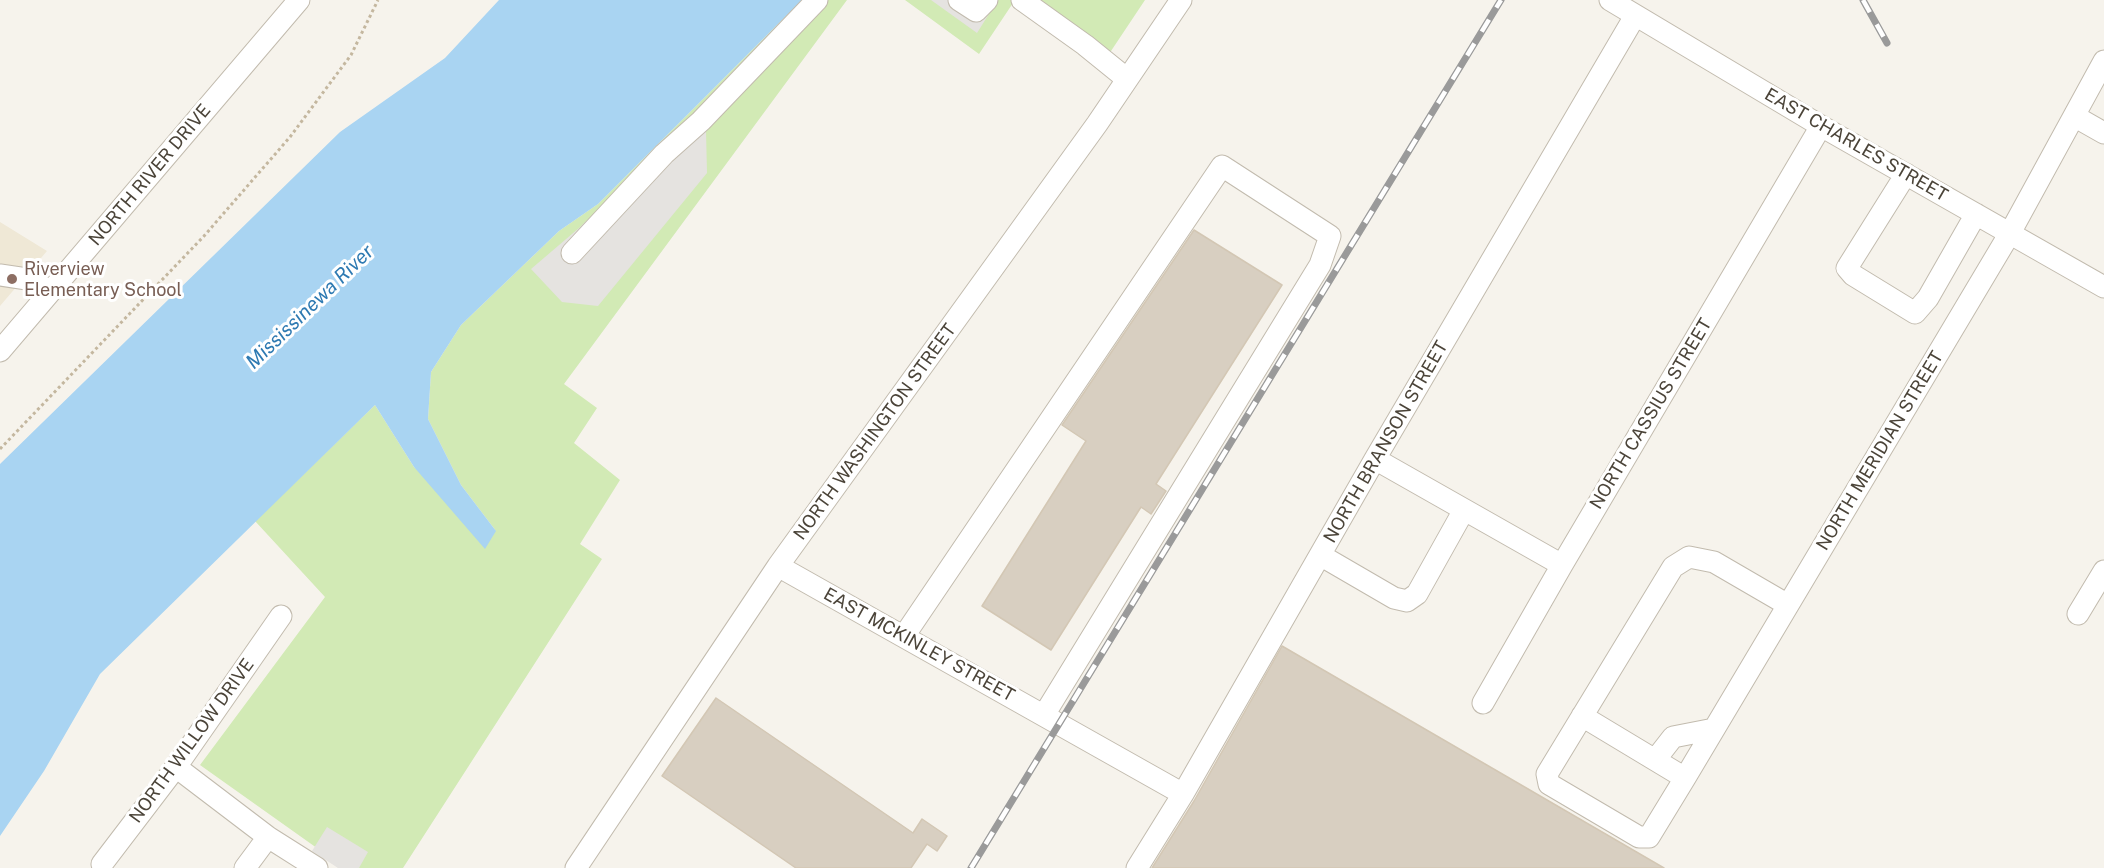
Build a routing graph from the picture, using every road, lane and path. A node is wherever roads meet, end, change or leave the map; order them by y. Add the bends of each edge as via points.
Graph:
1 (299, 0) edge
2 (378, 0) edge
3 (817, 0) edge
4 (960, 0) edge
5 (987, 0) edge
6 (1022, 0) edge
7 (1181, 0) edge
8 (1610, 0) edge
9 (1635, 16) junction
10 (2104, 61) edge
11 (1127, 79) junction
12 (2074, 116) junction
13 (1821, 126) junction
14 (2104, 133) edge
15 (1906, 174) junction
16 (1976, 214) junction
17 (2010, 233) junction
18 (572, 253) dead end
19 (0, 275) edge
20 (2104, 287) edge
21 (51, 291) junction
22 (0, 351) edge
23 (0, 449) edge
24 (1375, 459) junction
25 (1464, 510) junction
26 (1320, 555) junction
27 (1562, 565) junction
28 (778, 566) junction
29 (2104, 571) edge
30 (1788, 605) junction
31 (2078, 614) dead end
32 (281, 616) dead end
33 (904, 636) junction
34 (1484, 703) dead end
35 (1582, 716) junction
36 (1052, 720) junction
37 (1714, 729) junction
38 (1655, 760) junction
39 (176, 767) junction
40 (1685, 778) junction
41 (1183, 794) junction
42 (268, 837) junction
43 (102, 864) dead end
44 (245, 868) edge
45 (317, 868) edge
46 (576, 868) edge
47 (1137, 868) edge

1 - 21 street, NORTH RIVER DRIVE
2 - 23 path via 351,55 290,137 204,236
3 - 18 street
4 - 5 street via 976,11
6 - 11 street
7 - 11 street, NORTH WASHINGTON STREET
8 - 9 street, EAST CHARLES STREET
9 - 13 street, EAST CHARLES STREET
9 - 24 street, NORTH BRANSON STREET
10 - 12 street, NORTH MERIDIAN STREET
11 - 28 street, NORTH WASHINGTON STREET
12 - 14 street
12 - 17 street, NORTH MERIDIAN STREET
13 - 15 street, EAST CHARLES STREET
13 - 27 street, NORTH CASSIUS STREET
15 - 16 street, EAST CHARLES STREET
15 - 16 street via 1847,268 1915,313 1928,298
16 - 17 street, EAST CHARLES STREET
17 - 20 street, EAST CHARLES STREET
17 - 30 street, NORTH MERIDIAN STREET
19 - 21 street via 27,279
21 - 22 street, NORTH RIVER DRIVE
24 - 25 street
24 - 26 street, NORTH BRANSON STREET
25 - 26 street via 1417,594 1407,602
25 - 27 street
26 - 41 street, NORTH BRANSON STREET
27 - 34 street, NORTH CASSIUS STREET
28 - 33 street, EAST MCKINLEY STREET
28 - 46 street, NORTH WASHINGTON STREET
29 - 31 street
30 - 35 street via 1714,562 1689,557 1673,567
30 - 37 street, NORTH MERIDIAN STREET
32 - 39 street, NORTH WILLOW DRIVE
33 - 36 street, EAST MCKINLEY STREET
33 - 36 street via 1222,166 1330,236 1320,265
35 - 38 street
35 - 40 street, NORTH MERIDIAN STREET via 1547,774 1548,784 1640,837 1649,837
36 - 41 street, EAST MCKINLEY STREET
37 - 38 street via 1673,737
37 - 40 street, NORTH MERIDIAN STREET
38 - 40 street
39 - 42 street
39 - 43 street, NORTH WILLOW DRIVE
41 - 47 street, NORTH BRANSON STREET
42 - 44 street
42 - 45 street

